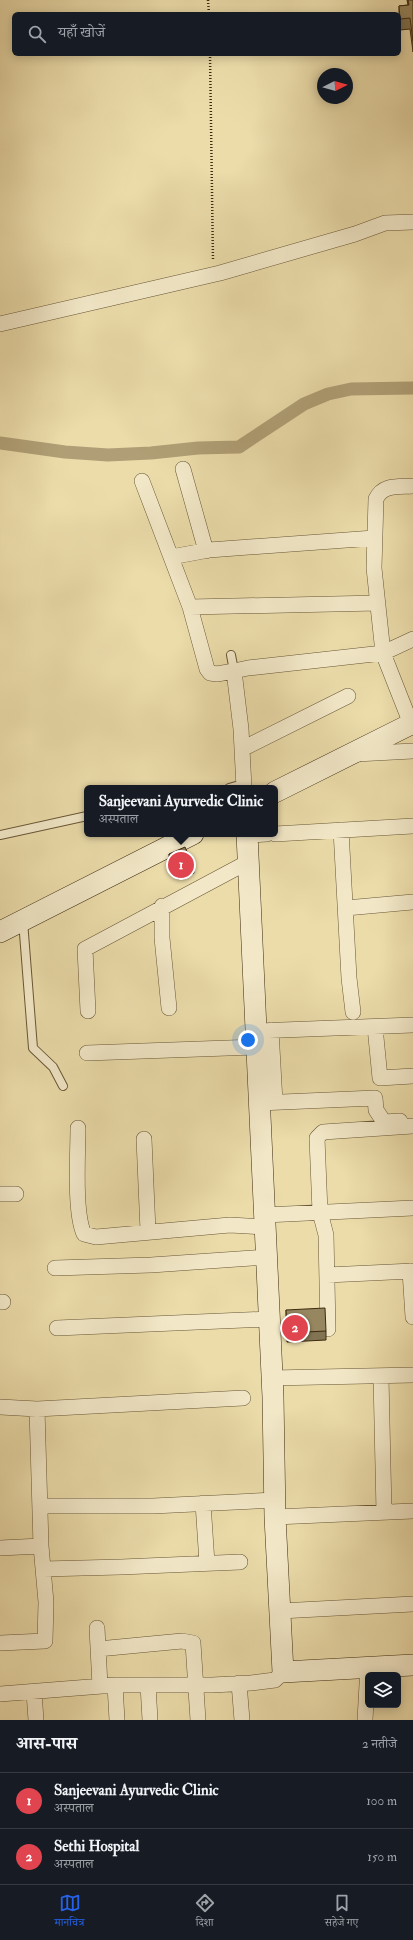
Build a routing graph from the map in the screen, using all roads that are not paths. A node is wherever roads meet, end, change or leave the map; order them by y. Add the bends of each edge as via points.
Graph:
1 (413, 222) edge
2 (0, 324) edge
3 (183, 469) dead end
4 (142, 481) dead end
5 (413, 486) edge
6 (374, 538) junction
7 (206, 550) junction
8 (171, 557) junction
9 (378, 603) junction
10 (190, 607) junction
11 (413, 639) edge
12 (383, 653) junction
13 (231, 655) dead end
14 (234, 671) junction
15 (348, 696) dead end
16 (412, 723) edge
17 (242, 749) junction
18 (413, 751) edge
19 (350, 754) junction
20 (237, 785) edge
21 (278, 790) edge
22 (84, 817) edge
23 (413, 826) edge
24 (341, 830) junction
25 (278, 834) edge
26 (0, 835) edge
27 (187, 837) edge
28 (252, 837) edge
29 (248, 862) junction
30 (413, 902) edge
31 (162, 906) junction
32 (346, 908) junction
33 (23, 920) junction
34 (0, 932) edge
35 (169, 1008) dead end
36 (88, 1011) dead end
37 (354, 1012) dead end
38 (413, 1025) edge
39 (375, 1027) junction
40 (264, 1035) junction
41 (88, 1053) dead end
42 (413, 1076) edge
43 (380, 1078) junction
44 (63, 1086) dead end
45 (375, 1098) junction
46 (271, 1102) junction
47 (413, 1121) edge
48 (413, 1126) edge
49 (78, 1128) dead end
50 (144, 1139) dead end
51 (0, 1194) edge
52 (16, 1194) dead end
53 (413, 1208) edge
54 (320, 1212) junction
55 (265, 1221) junction
56 (148, 1231) junction
57 (267, 1257) junction
58 (55, 1268) dead end
59 (411, 1271) edge
60 (327, 1275) junction
61 (413, 1317) edge
62 (269, 1319) junction
63 (58, 1328) dead end
64 (328, 1329) dead end
65 (413, 1375) edge
66 (381, 1377) junction
67 (272, 1378) junction
68 (243, 1398) dead end
69 (0, 1408) edge
70 (37, 1409) junction
71 (203, 1503) junction
72 (40, 1506) junction
73 (275, 1509) junction
74 (413, 1511) edge
75 (384, 1512) junction
76 (41, 1546) junction
77 (0, 1548) edge
78 (240, 1562) dead end
79 (207, 1563) junction
80 (43, 1568) junction
81 (413, 1604) edge
82 (280, 1611) junction
83 (97, 1628) dead end
84 (0, 1643) edge
85 (98, 1649) junction
86 (413, 1665) edge
87 (368, 1667) junction
88 (283, 1672) junction
89 (239, 1683) junction
90 (115, 1685) junction
91 (148, 1685) junction
92 (197, 1685) junction
93 (100, 1686) junction
94 (34, 1692) junction
95 (0, 1694) edge
96 (36, 1720) edge
97 (117, 1720) edge
98 (150, 1720) edge
99 (198, 1720) edge
100 (242, 1720) edge
101 (365, 1720) edge

1 - 2 street via 385,224 214,275
3 - 7 street
4 - 8 street
5 - 6 street via 386,488 379,492 376,499
6 - 7 street
6 - 9 street
7 - 8 street
8 - 10 street
9 - 10 street
9 - 12 street
10 - 14 street via 207,669 210,673 217,674
11 - 12 street
12 - 14 street
12 - 16 street
13 - 14 lane
14 - 17 street
15 - 17 street
16 - 19 street
17 - 20 street
18 - 19 street
19 - 21 street
22 - 26 lane
23 - 24 street
24 - 25 street
24 - 32 street
27 - 33 street
28 - 29 street
29 - 31 street
29 - 40 street
30 - 32 street
31 - 35 street via 162,938
31 - 36 street via 85,949
32 - 37 street via 349,978
33 - 34 street
33 - 44 lane via 33,1048 53,1067
38 - 39 street
39 - 40 street
39 - 43 street
40 - 41 street
40 - 46 street
42 - 43 street
43 - 45 street
45 - 46 street
45 - 47 street via 376,1110 384,1122
46 - 55 street
48 - 54 street via 323,1132 317,1138
49 - 56 street via 78,1206 84,1234 96,1237
50 - 56 street
51 - 52 street
53 - 54 street
54 - 55 street
54 - 60 street via 326,1235
55 - 56 street
55 - 57 street
57 - 58 street
57 - 62 street
59 - 60 street
59 - 61 street
60 - 64 street
62 - 63 street
62 - 67 street
65 - 66 street
66 - 67 street
66 - 75 street
67 - 73 street
68 - 70 street
69 - 70 street
70 - 72 street
71 - 72 street via 153,1506
71 - 73 street
71 - 79 street
72 - 76 street
73 - 75 street
73 - 82 street
74 - 75 street
76 - 77 street
76 - 80 street
78 - 79 street
79 - 80 street
80 - 84 street via 46,1602 45,1641
81 - 82 street
82 - 88 street
83 - 85 street
85 - 92 street via 189,1642 192,1644
85 - 93 street
86 - 87 street
87 - 88 street
87 - 101 street
88 - 89 street via 275,1680
89 - 92 street
89 - 100 street
90 - 91 street
90 - 93 street
90 - 97 street
91 - 92 street
91 - 98 street
92 - 99 street
93 - 94 street
94 - 95 street
94 - 96 street

